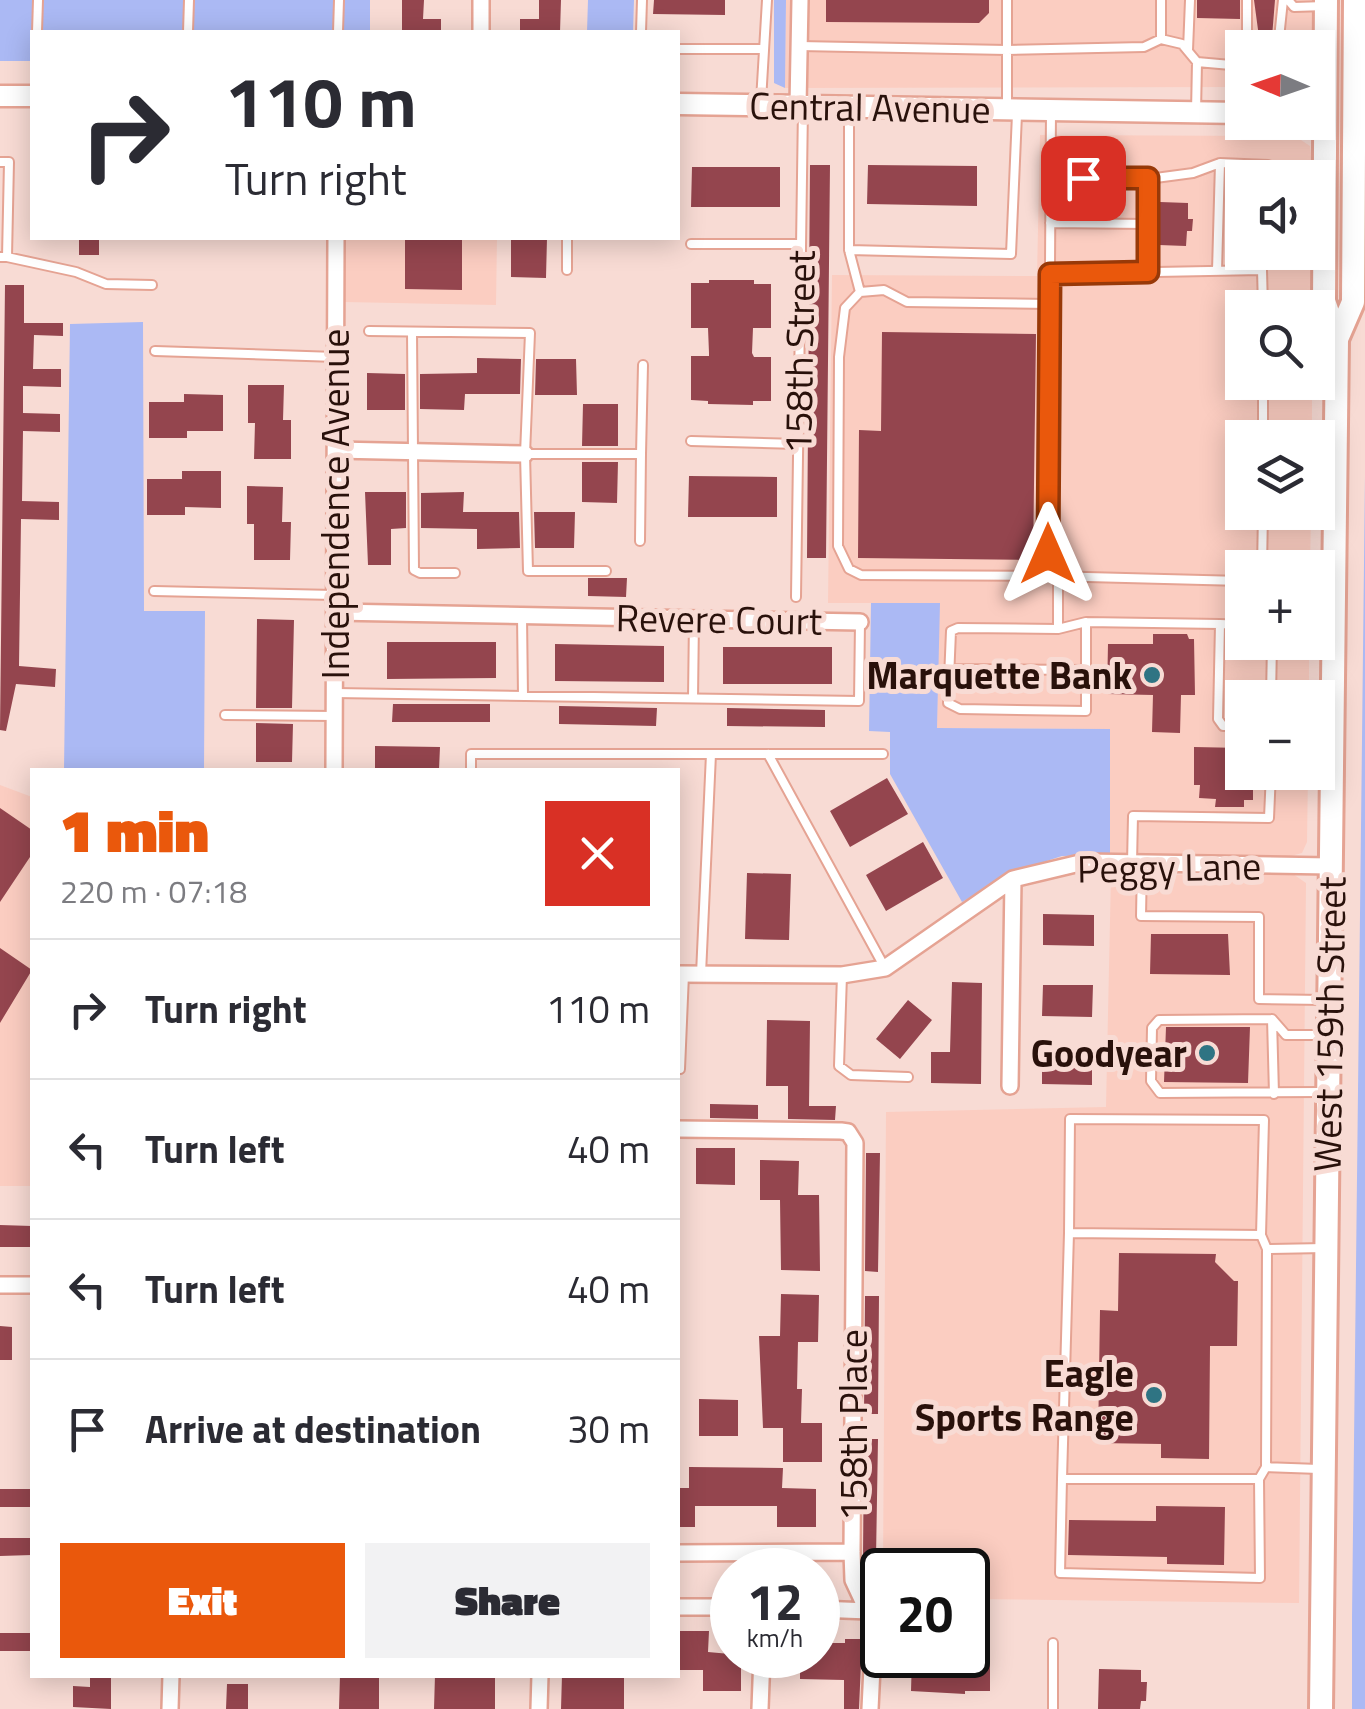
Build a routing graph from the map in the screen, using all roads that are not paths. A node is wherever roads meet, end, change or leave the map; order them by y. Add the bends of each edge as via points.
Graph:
1 (38, 0) edge
2 (189, 0) edge
3 (339, 0) edge
4 (481, 0) edge
5 (642, 0) edge
6 (767, 0) edge
7 (800, 0) edge
8 (1007, 0) edge
9 (1160, 0) edge
10 (1190, 0) edge
11 (1247, 0) edge
12 (1286, 0) edge
13 (1356, 0) edge
14 (1326, 3) edge
15 (37, 30) edge
16 (188, 30) edge
17 (338, 30) edge
18 (481, 30) edge
19 (641, 30) edge
20 (1246, 30) edge
21 (1281, 30) edge
22 (1325, 30) edge
23 (1161, 39) junction
24 (799, 46) junction
25 (680, 49) edge
26 (763, 49) junction
27 (1007, 50) junction
28 (1360, 50) edge
29 (1188, 51) junction
30 (1197, 62) junction
31 (1225, 64) edge
32 (0, 96) edge
33 (30, 96) edge
34 (680, 104) edge
35 (761, 106) junction
36 (800, 106) junction
37 (849, 107) junction
38 (1012, 109) junction
39 (1050, 110) junction
40 (1196, 112) junction
41 (1225, 112) edge
42 (1335, 113) edge
43 (1360, 114) edge
44 (4, 162) edge
45 (1220, 163) junction
46 (1225, 163) edge
47 (1050, 177) junction
48 (1148, 178) junction
49 (1050, 223) junction
50 (1148, 224) junction
51 (336, 240) edge
52 (567, 240) edge
53 (691, 244) dead end
54 (801, 244) junction
55 (849, 250) junction
56 (4, 257) edge
57 (566, 270) dead end
58 (1217, 270) junction
59 (1225, 270) edge
60 (1262, 270) edge
61 (1320, 270) edge
62 (1324, 270) edge
63 (1148, 272) junction
64 (1050, 274) junction
65 (1324, 278) junction
66 (152, 285) dead end
67 (1263, 290) edge
68 (1324, 290) edge
69 (860, 292) junction
70 (1050, 304) junction
71 (1335, 331) edge
72 (369, 332) dead end
73 (412, 332) junction
74 (154, 351) dead end
75 (336, 357) junction
76 (643, 365) dead end
77 (1329, 400) edge
78 (692, 441) dead end
79 (798, 444) junction
80 (336, 450) junction
81 (413, 452) junction
82 (526, 454) junction
83 (641, 454) junction
84 (640, 541) dead end
85 (1327, 550) edge
86 (606, 571) dead end
87 (455, 573) dead end
88 (1053, 576) junction
89 (1225, 581) edge
90 (154, 591) dead end
91 (335, 595) junction
92 (796, 597) dead end
93 (335, 612) junction
94 (522, 616) junction
95 (694, 619) junction
96 (860, 622) joint
97 (1086, 622) junction
98 (1220, 624) junction
99 (1225, 624) edge
100 (1058, 629) junction
101 (950, 668) junction
102 (1086, 670) junction
103 (335, 694) junction
104 (523, 696) junction
105 (693, 698) junction
106 (225, 715) dead end
107 (334, 716) junction
108 (1225, 726) edge
109 (712, 754) junction
110 (768, 754) junction
111 (883, 754) dead end
112 (334, 768) edge
113 (471, 768) edge
114 (1270, 790) edge
115 (1326, 790) edge
116 (1137, 863) junction
117 (1330, 866) junction
118 (1014, 879) junction
119 (885, 968) junction
120 (688, 974) edge
121 (842, 975) junction
122 (1329, 1000) junction
123 (1272, 1020) junction
124 (1328, 1035) junction
125 (680, 1070) edge
126 (908, 1077) dead end
127 (1010, 1086) dead end
128 (1328, 1092) junction
129 (1274, 1094) junction
130 (680, 1129) edge
131 (1068, 1233) junction
132 (1261, 1234) junction
133 (1326, 1248) junction
134 (1267, 1249) junction
135 (0, 1285) edge
136 (30, 1285) edge
137 (1266, 1468) junction
138 (1324, 1469) junction
139 (1062, 1479) junction
140 (1259, 1479) junction
141 (852, 1552) junction
142 (680, 1553) edge
143 (860, 1600) edge
144 (680, 1607) edge
145 (710, 1607) edge
146 (1053, 1643) dead end
147 (170, 1678) edge
148 (540, 1678) edge
149 (761, 1678) edge
150 (871, 1678) edge
151 (170, 1709) edge
152 (539, 1709) edge
153 (760, 1709) edge
154 (870, 1709) edge
155 (1053, 1709) edge
156 (1321, 1709) edge

1 - 15 lane
2 - 16 lane
3 - 17 lane
4 - 18 street
5 - 19 lane
6 - 26 lane
7 - 24 street, 158th Street
8 - 27 lane
9 - 23 lane
10 - 29 lane
11 - 20 lane
12 - 14 lane via 1294,7
12 - 21 lane
13 - 28 main road, West 159th Street
14 - 22 main road, West 159th Street
23 - 27 lane via 1144,47
23 - 29 lane
24 - 27 lane
24 - 36 street, 158th Street
25 - 26 lane
26 - 35 lane
27 - 38 lane
28 - 43 main road, West 159th Street
29 - 30 lane
30 - 31 lane
30 - 40 lane
32 - 33 street
34 - 35 street, Central Avenue
35 - 36 street, Central Avenue
36 - 37 street, Central Avenue
36 - 54 lane, 158th Street
37 - 38 street, Central Avenue
37 - 55 lane
38 - 39 street, Central Avenue
38 - 55 lane via 1011,254
39 - 40 street, Central Avenue
39 - 47 lane
40 - 41 street, Central Avenue
42 - 43 street
43 - 71 main road, West 159th Street via 1352,302
44 - 56 lane
45 - 46 lane
45 - 48 lane
45 - 58 lane
47 - 48 lane
47 - 49 lane
48 - 50 lane
49 - 50 lane
49 - 64 lane
50 - 63 lane
51 - 75 street, Independence Avenue
52 - 57 lane
53 - 54 lane
54 - 79 lane, 158th Street
55 - 69 lane
56 - 66 lane via 106,284
58 - 59 lane
58 - 63 lane
60 - 67 lane
61 - 65 lane
62 - 65 main road, West 159th Street
63 - 64 lane
64 - 70 lane
65 - 68 main road, West 159th Street
69 - 70 lane via 884,290 907,302
69 - 88 lane via 845,308 840,357 838,546 849,569 861,575
70 - 88 lane
72 - 73 lane
73 - 81 lane
73 - 82 lane via 530,332
74 - 75 lane
75 - 80 street, Independence Avenue
76 - 83 lane
77 - 85 main road, West 159th Street
78 - 79 lane
79 - 92 lane, 158th Street
80 - 81 street
80 - 91 street, Independence Avenue
81 - 82 street
81 - 87 lane via 414,570
82 - 83 lane
82 - 86 lane via 528,571
83 - 84 lane
88 - 89 lane
88 - 100 lane
90 - 91 lane
91 - 93 street, Independence Avenue
93 - 94 street, Revere Court
93 - 103 street, Independence Avenue
94 - 95 street, Revere Court
94 - 104 lane
95 - 96 street, Revere Court
95 - 105 lane
96 - 105 lane, Revere Court via 860,701
97 - 98 lane
97 - 100 lane
97 - 102 lane
98 - 99 lane
98 - 108 lane via 1218,719
100 - 101 lane via 958,628 951,631
101 - 102 lane
101 - 102 lane via 948,702 960,709 1086,711
103 - 104 lane, Revere Court
103 - 107 street, Independence Avenue
104 - 105 lane, Revere Court
106 - 107 lane
107 - 112 street, Independence Avenue
109 - 110 lane
109 - 113 lane via 472,754
109 - 120 lane
110 - 111 lane
110 - 119 lane
114 - 116 lane via 1270,818 1133,816
115 - 117 main road, West 159th Street
116 - 117 street, Peggy Lane
116 - 118 street, Peggy Lane via 1084,862
116 - 122 lane via 1141,916 1259,916 1259,999
117 - 122 main road, West 159th Street
118 - 119 street, Peggy Lane
118 - 127 street
119 - 121 street, Peggy Lane
120 - 121 street, Peggy Lane
120 - 125 lane
121 - 126 lane via 839,1066 851,1075
122 - 124 main road, West 159th Street
123 - 124 lane via 1286,1035
123 - 129 lane
123 - 129 lane via 1159,1020 1152,1028 1150,1081 1160,1093
124 - 128 main road, West 159th Street
128 - 129 lane
128 - 133 main road, West 159th Street
130 - 141 street, 158th Place via 841,1131 852,1137
131 - 132 lane
131 - 132 lane via 1070,1119 1264,1120
131 - 139 lane
132 - 134 lane
133 - 134 lane
133 - 138 main road, West 159th Street
134 - 137 lane
135 - 136 street
137 - 138 lane
137 - 140 lane
138 - 156 main road, West 159th Street
139 - 140 lane
139 - 140 lane via 1060,1572 1260,1578
141 - 142 street
141 - 143 street, 158th Place
144 - 145 street
146 - 155 lane
147 - 151 street
148 - 152 street
149 - 153 street
150 - 154 street, 158th Place

